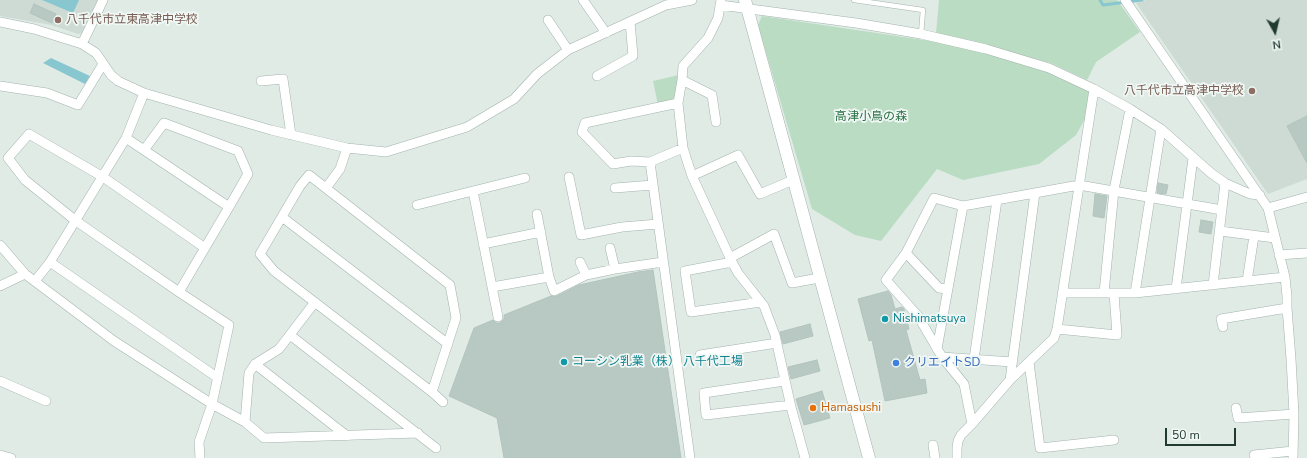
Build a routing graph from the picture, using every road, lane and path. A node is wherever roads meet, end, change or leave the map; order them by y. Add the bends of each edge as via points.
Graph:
1 (103, 0) edge
2 (584, 0) edge
3 (692, 0) edge
4 (854, 0) edge
5 (1125, 0) edge
6 (720, 2) edge
7 (746, 4) edge
8 (548, 20) dead end
9 (0, 22) edge
10 (630, 22) junction
11 (606, 33) junction
12 (920, 34) junction
13 (82, 44) junction
14 (568, 50) junction
15 (103, 64) junction
16 (597, 76) dead end
17 (682, 80) junction
18 (261, 81) dead end
19 (0, 86) edge
20 (1094, 89) junction
21 (144, 93) junction
22 (678, 103) junction
23 (1130, 109) junction
24 (716, 122) dead end
25 (1162, 129) junction
26 (291, 135) junction
27 (126, 138) junction
28 (347, 148) junction
29 (683, 148) junction
30 (144, 150) junction
31 (1193, 158) junction
32 (650, 162) junction
33 (692, 176) junction
34 (102, 177) junction
35 (569, 177) dead end
36 (525, 178) dead end
37 (793, 180) junction
38 (1225, 183) junction
39 (653, 185) junction
40 (1079, 185) junction
41 (326, 188) junction
42 (615, 188) dead end
43 (1114, 190) junction
44 (473, 191) junction
45 (1036, 193) junction
46 (1260, 195) junction
47 (1151, 197) junction
48 (1307, 197) edge
49 (998, 200) junction
50 (1186, 204) junction
51 (417, 205) dead end
52 (963, 206) junction
53 (229, 207) junction
54 (1268, 208) junction
55 (1222, 210) junction
56 (538, 214) dead end
57 (282, 217) junction
58 (76, 221) junction
59 (658, 224) junction
60 (1220, 231) junction
61 (541, 232) junction
62 (1254, 236) junction
63 (1275, 238) junction
64 (483, 244) junction
65 (0, 245) edge
66 (205, 248) junction
67 (610, 248) dead end
68 (906, 253) junction
69 (1307, 253) edge
70 (1279, 255) junction
71 (731, 260) junction
72 (50, 262) junction
73 (580, 262) dead end
74 (663, 262) junction
75 (615, 269) junction
76 (25, 274) junction
77 (586, 276) junction
78 (549, 277) junction
79 (819, 278) junction
80 (1285, 278) junction
81 (35, 281) junction
82 (1247, 281) junction
83 (1213, 285) junction
84 (0, 286) edge
85 (492, 287) junction
86 (948, 289) junction
87 (1176, 289) junction
88 (178, 292) junction
89 (1062, 293) junction
90 (1104, 293) junction
91 (1114, 293) junction
92 (1135, 293) junction
93 (315, 302) junction
94 (761, 302) junction
95 (1287, 308) junction
96 (498, 317) dead end
97 (1223, 327) dead end
98 (1058, 329) junction
99 (290, 335) junction
100 (776, 343) junction
101 (448, 344) junction
102 (937, 349) junction
103 (700, 355) dead end
104 (942, 357) junction
105 (974, 359) junction
106 (1012, 362) junction
107 (1030, 362) junction
108 (255, 364) junction
109 (218, 378) junction
110 (1010, 380) junction
111 (0, 381) edge
112 (785, 381) junction
113 (432, 392) junction
114 (46, 400) dead end
115 (443, 402) dead end
116 (212, 404) junction
117 (790, 405) junction
118 (1236, 408) dead end
119 (1294, 414) junction
120 (245, 422) junction
121 (972, 424) junction
122 (418, 433) junction
123 (347, 436) junction
124 (1114, 440) dead end
125 (933, 445) dead end
126 (436, 448) dead end
127 (1293, 454) edge
128 (0, 455) edge
129 (1254, 455) dead end
130 (11, 458) edge
131 (200, 458) edge
132 (690, 458) edge
133 (805, 458) edge
134 (869, 458) edge
135 (935, 458) edge
136 (957, 458) edge

1 - 13 street
2 - 11 street
3 - 10 street via 666,5
4 - 12 lane via 923,10
5 - 46 street
6 - 7 street
6 - 17 street via 718,18 708,38 683,66
7 - 12 street
7 - 37 street
8 - 14 street
9 - 13 street via 34,29
10 - 11 street
10 - 16 street via 633,56
11 - 14 street
12 - 20 street via 986,49 1049,68
13 - 15 street via 96,53
14 - 28 street via 537,74 514,99 467,127 386,152
15 - 19 street via 78,105 47,93
15 - 21 street via 118,81
17 - 22 street
17 - 24 street via 712,95
18 - 26 street via 283,79
20 - 23 street
20 - 40 street
21 - 26 street
21 - 27 street
22 - 29 street
22 - 32 street via 585,123 582,132 613,164 631,161
23 - 25 street
23 - 43 street
25 - 31 street
25 - 47 street
26 - 28 street
27 - 30 street
27 - 34 street
28 - 41 street via 340,169
29 - 32 street
29 - 33 street
30 - 53 street
30 - 53 street via 164,123 238,151 248,174
31 - 38 street
31 - 50 street
32 - 39 street
33 - 37 street via 738,155 760,194
33 - 71 street
34 - 58 street
34 - 58 street via 29,134 8,158 25,180
34 - 66 street
35 - 59 street via 581,235 622,227
36 - 44 street
37 - 79 street
38 - 46 street via 1250,194
38 - 55 street
39 - 42 street
39 - 59 street
40 - 43 street
40 - 45 street
40 - 89 street
41 - 57 street via 309,174
41 - 101 street via 450,285 456,318
43 - 47 street
43 - 90 street
44 - 51 street
44 - 64 street
45 - 49 street
45 - 106 street
46 - 54 street
47 - 50 street
47 - 92 street
48 - 54 street
49 - 52 street
49 - 105 street
50 - 55 street
50 - 87 street
52 - 68 street via 934,198
52 - 86 street
53 - 66 street
54 - 63 street
55 - 60 street
56 - 61 street
57 - 93 street via 260,254 274,271
57 - 101 street
58 - 72 street
58 - 88 street
59 - 74 street
60 - 62 street
60 - 83 street
61 - 64 street
61 - 78 street
62 - 63 street
62 - 82 street
63 - 70 street
64 - 85 street
65 - 76 street
66 - 88 street
67 - 75 street
68 - 86 street via 939,288
68 - 102 street via 886,280 918,316
69 - 70 street
70 - 80 street
71 - 79 street via 774,234 792,283
71 - 94 street
71 - 94 street via 685,271 691,312
72 - 81 street
72 - 109 street
73 - 77 street
74 - 75 street
74 - 132 street
75 - 77 street
76 - 81 street
76 - 84 street
77 - 78 street via 554,291
78 - 85 street
79 - 134 street
80 - 82 street
80 - 95 street
81 - 116 street via 114,341
82 - 83 street
83 - 87 street
85 - 96 street
86 - 102 street
87 - 92 street
88 - 109 street via 229,325
89 - 90 street
89 - 98 street
90 - 91 street
91 - 92 street
91 - 98 street via 1117,335
93 - 99 street
93 - 113 street
94 - 100 street
95 - 97 street via 1221,319
95 - 119 street
98 - 107 street via 1054,338
99 - 108 street via 279,349
99 - 122 street
100 - 103 street
100 - 112 street
101 - 113 street
102 - 104 street
104 - 105 street
104 - 121 street via 964,384
105 - 106 street
106 - 110 street
107 - 110 street
107 - 124 street via 1040,448
108 - 120 street via 249,373
108 - 123 street
109 - 116 street
110 - 121 street
111 - 114 street
112 - 117 street
112 - 117 street via 704,393 706,415
113 - 115 street
116 - 120 street
116 - 131 street via 199,442
117 - 133 street
118 - 119 street via 1238,418
119 - 127 street
120 - 123 street via 264,438
121 - 136 street via 961,434
122 - 123 street
122 - 126 street
125 - 135 street
127 - 129 street
128 - 130 street

